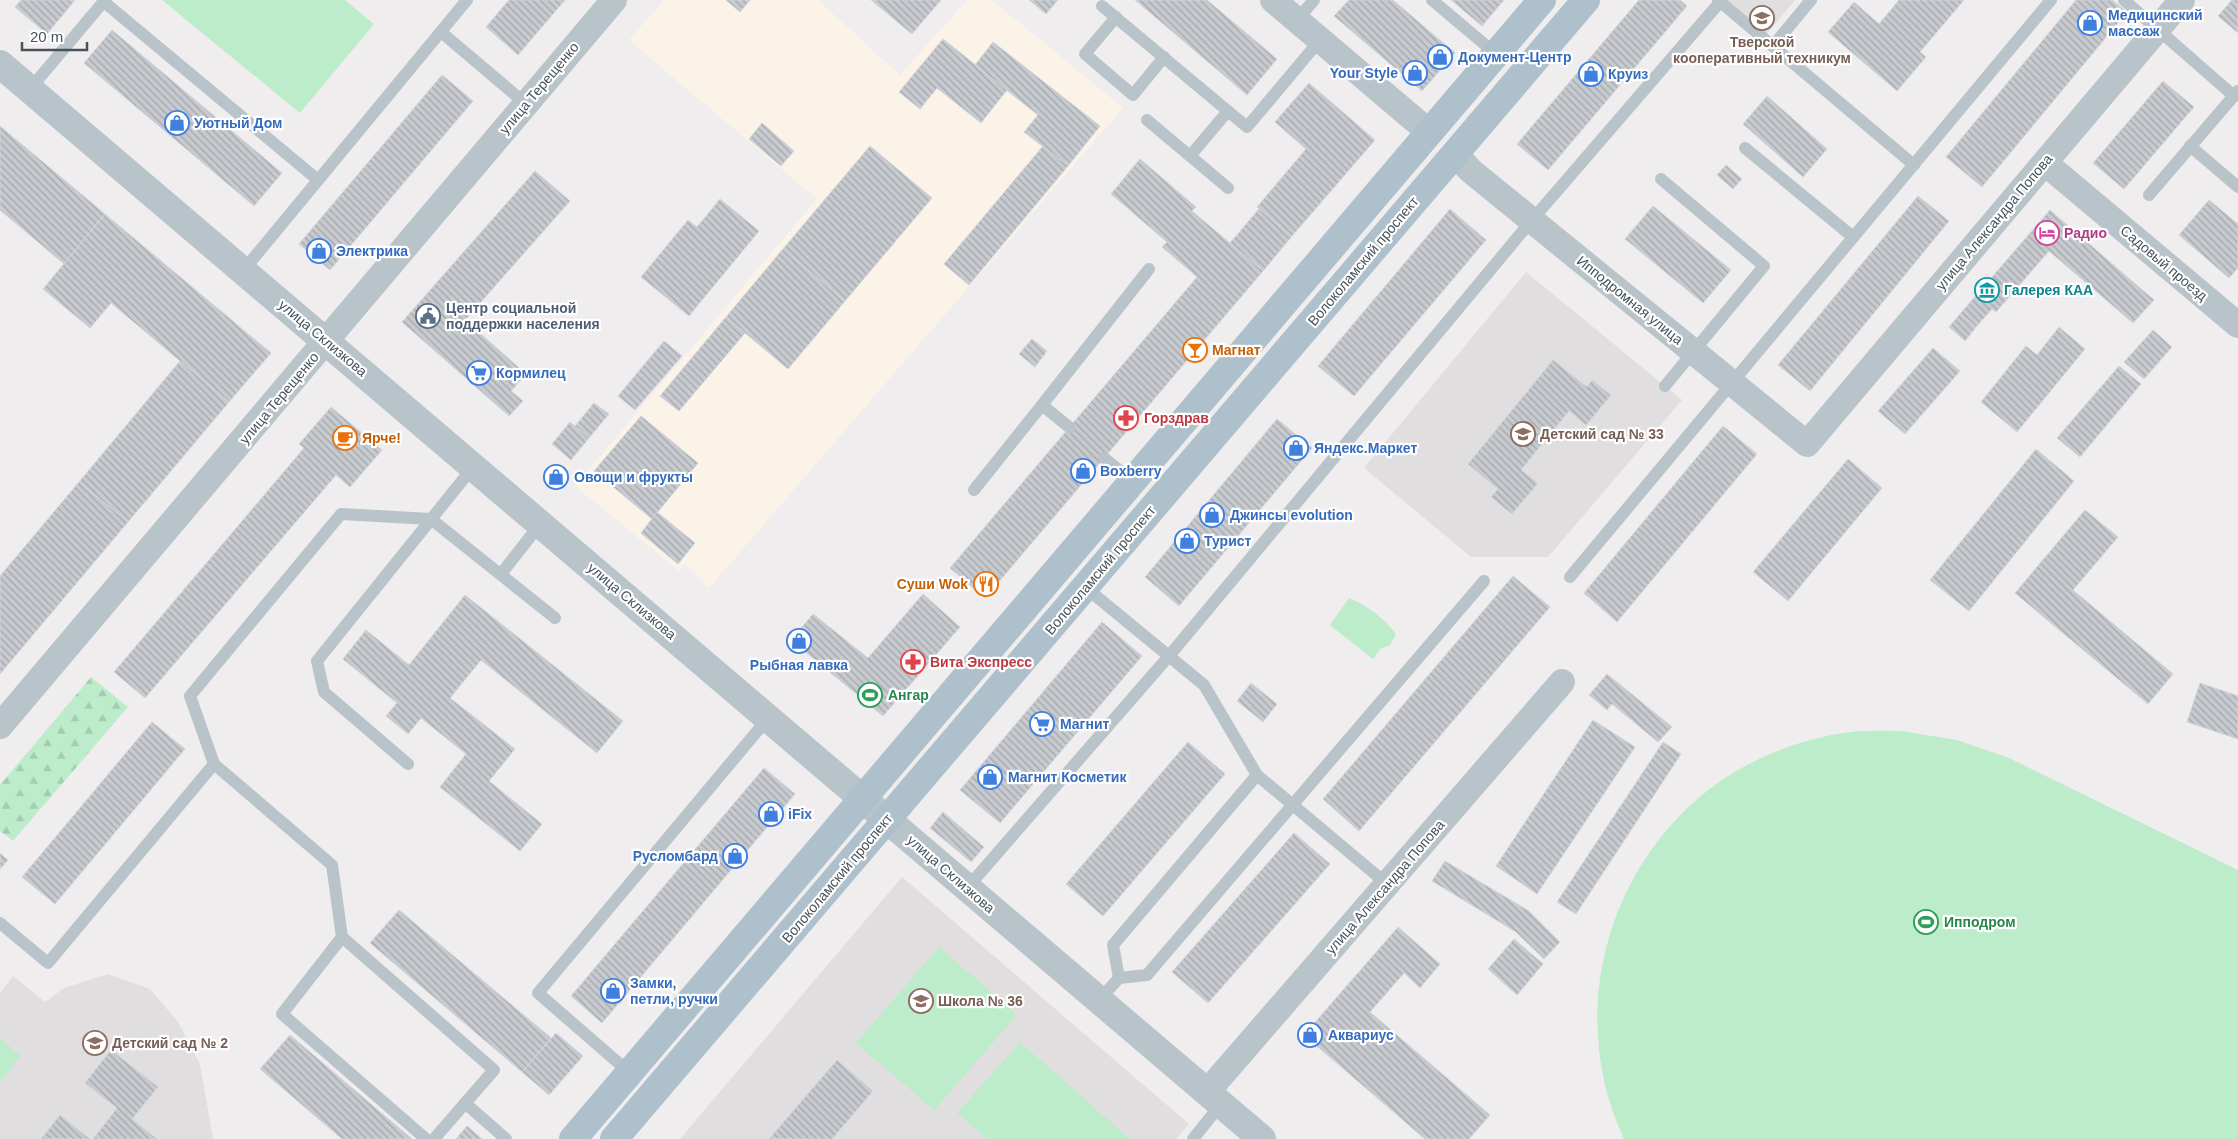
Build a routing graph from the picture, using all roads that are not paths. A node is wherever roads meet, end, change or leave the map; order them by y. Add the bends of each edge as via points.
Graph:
1 (467, 0) edge
2 (614, 0) edge
3 (1273, 0) edge
4 (1314, 0) edge
5 (1432, 0) edge
6 (1542, 0) edge
7 (1586, 0) edge
8 (1811, 0) edge
9 (2051, 0) edge
10 (2124, 0) edge
11 (2182, 0) edge
12 (104, 1) edge
13 (1719, 1) edge
14 (1102, 6) dead end
15 (1116, 17) junction
16 (1298, 20) junction
17 (2158, 29) junction
18 (441, 32) junction
19 (1320, 40) junction
20 (1773, 46) junction
21 (1496, 54) junction
22 (1164, 57) junction
23 (0, 64) edge
24 (30, 90) junction
25 (2236, 93) edge
26 (526, 104) junction
27 (1228, 111) junction
28 (1147, 120) dead end
29 (1430, 132) junction
30 (2190, 146) junction
31 (1745, 148) dead end
32 (1455, 154) junction
33 (1190, 156) junction
34 (2045, 163) junction
35 (1914, 165) junction
36 (1661, 179) dead end
37 (318, 180) junction
38 (2238, 187) edge
39 (1228, 188) dead end
40 (2149, 195) dead end
41 (1532, 220) junction
42 (1853, 237) junction
43 (1149, 269) dead end
44 (243, 270) junction
45 (2238, 325) edge
46 (327, 342) junction
47 (1693, 352) junction
48 (1732, 383) junction
49 (1665, 386) dead end
50 (1042, 405) junction
51 (1069, 428) dead end
52 (1807, 444) joint
53 (1104, 458) dead end
54 (474, 466) junction
55 (1132, 482) junction
56 (974, 490) dead end
57 (431, 519) junction
58 (541, 524) junction
59 (501, 574) junction
60 (1570, 577) dead end
61 (1484, 581) dead end
62 (1085, 587) junction
63 (555, 618) dead end
64 (1169, 656) junction
65 (1562, 682) dead end
66 (769, 717) junction
67 (0, 726) edge
68 (214, 764) junction
69 (408, 764) dead end
70 (1257, 775) junction
71 (864, 797) junction
72 (1292, 804) junction
73 (888, 818) junction
74 (1387, 884) junction
75 (967, 888) junction
76 (0, 923) edge
77 (342, 937) junction
78 (1119, 978) junction
79 (1099, 1000) junction
80 (630, 1072) junction
81 (1214, 1098) junction
82 (465, 1103) junction
83 (426, 1139) edge
84 (434, 1139) edge
85 (506, 1139) edge
86 (573, 1139) edge
87 (614, 1139) edge
88 (1193, 1139) edge
89 (1262, 1139) edge

1 - 18 lane
2 - 26 street, улица Терещенко
3 - 16 street
4 - 16 lane
5 - 21 lane
6 - 21 main road
7 - 32 main road, Волоколамский проспект
8 - 20 lane
9 - 35 lane
10 - 17 lane
11 - 17 street, улица Александра Попова
12 - 24 lane
12 - 37 lane
13 - 20 lane
13 - 41 lane
14 - 15 lane
15 - 22 lane
15 - 22 lane via 1085,54 1133,95
16 - 19 street
17 - 25 lane
17 - 34 street, улица Александра Попова
18 - 26 lane
18 - 37 lane
19 - 27 lane via 1247,127
19 - 29 street
20 - 35 lane
21 - 29 main road
22 - 27 lane
23 - 24 street, улица Склизкова
24 - 44 street, улица Склизкова
25 - 30 lane
26 - 46 street, улица Терещенко
27 - 33 lane
28 - 33 lane
29 - 55 main road
30 - 38 lane
30 - 40 lane
31 - 42 lane
32 - 41 street, Ипподромная улица
32 - 62 main road, Волоколамский проспект
33 - 39 lane
34 - 45 street, Садовый проезд
34 - 52 street, улица Александра Попова
35 - 42 lane
36 - 47 lane via 1764,266
37 - 44 lane
41 - 47 street, Ипподромная улица
41 - 64 lane
42 - 48 lane
43 - 50 lane
44 - 46 street, улица Склизкова
46 - 54 street, улица Склизкова
46 - 67 street, улица Терещенко
47 - 48 street, Ипподромная улица
47 - 49 lane
48 - 52 street, Ипподромная улица
48 - 60 lane
50 - 51 lane
50 - 56 lane
53 - 55 lane
54 - 57 lane
54 - 58 street, улица Склизкова
55 - 71 main road
57 - 59 lane
57 - 68 lane via 341,514 190,696
57 - 69 lane via 317,661 324,692
58 - 59 lane
58 - 66 street, улица Склизкова
59 - 63 lane
61 - 72 lane
62 - 64 lane
62 - 73 main road, Волоколамский проспект
64 - 70 lane via 1204,685
64 - 75 lane
65 - 74 street, улица Александра Попова
66 - 71 street, улица Склизкова
66 - 80 lane via 538,993
68 - 76 lane via 48,963
68 - 77 lane via 332,865
70 - 72 lane
70 - 78 lane via 1113,945
71 - 73 street, улица Склизкова
71 - 80 main road
72 - 74 lane
72 - 78 lane via 1146,975
73 - 75 street, улица Склизкова
73 - 87 main road, Волоколамский проспект
74 - 81 street, улица Александра Попова
75 - 79 street, улица Склизкова
77 - 82 lane via 494,1070
77 - 83 lane via 282,1014
78 - 79 lane
79 - 81 street, улица Склизкова
80 - 86 main road
81 - 88 lane
81 - 89 street, улица Склизкова
82 - 84 lane
82 - 85 lane

